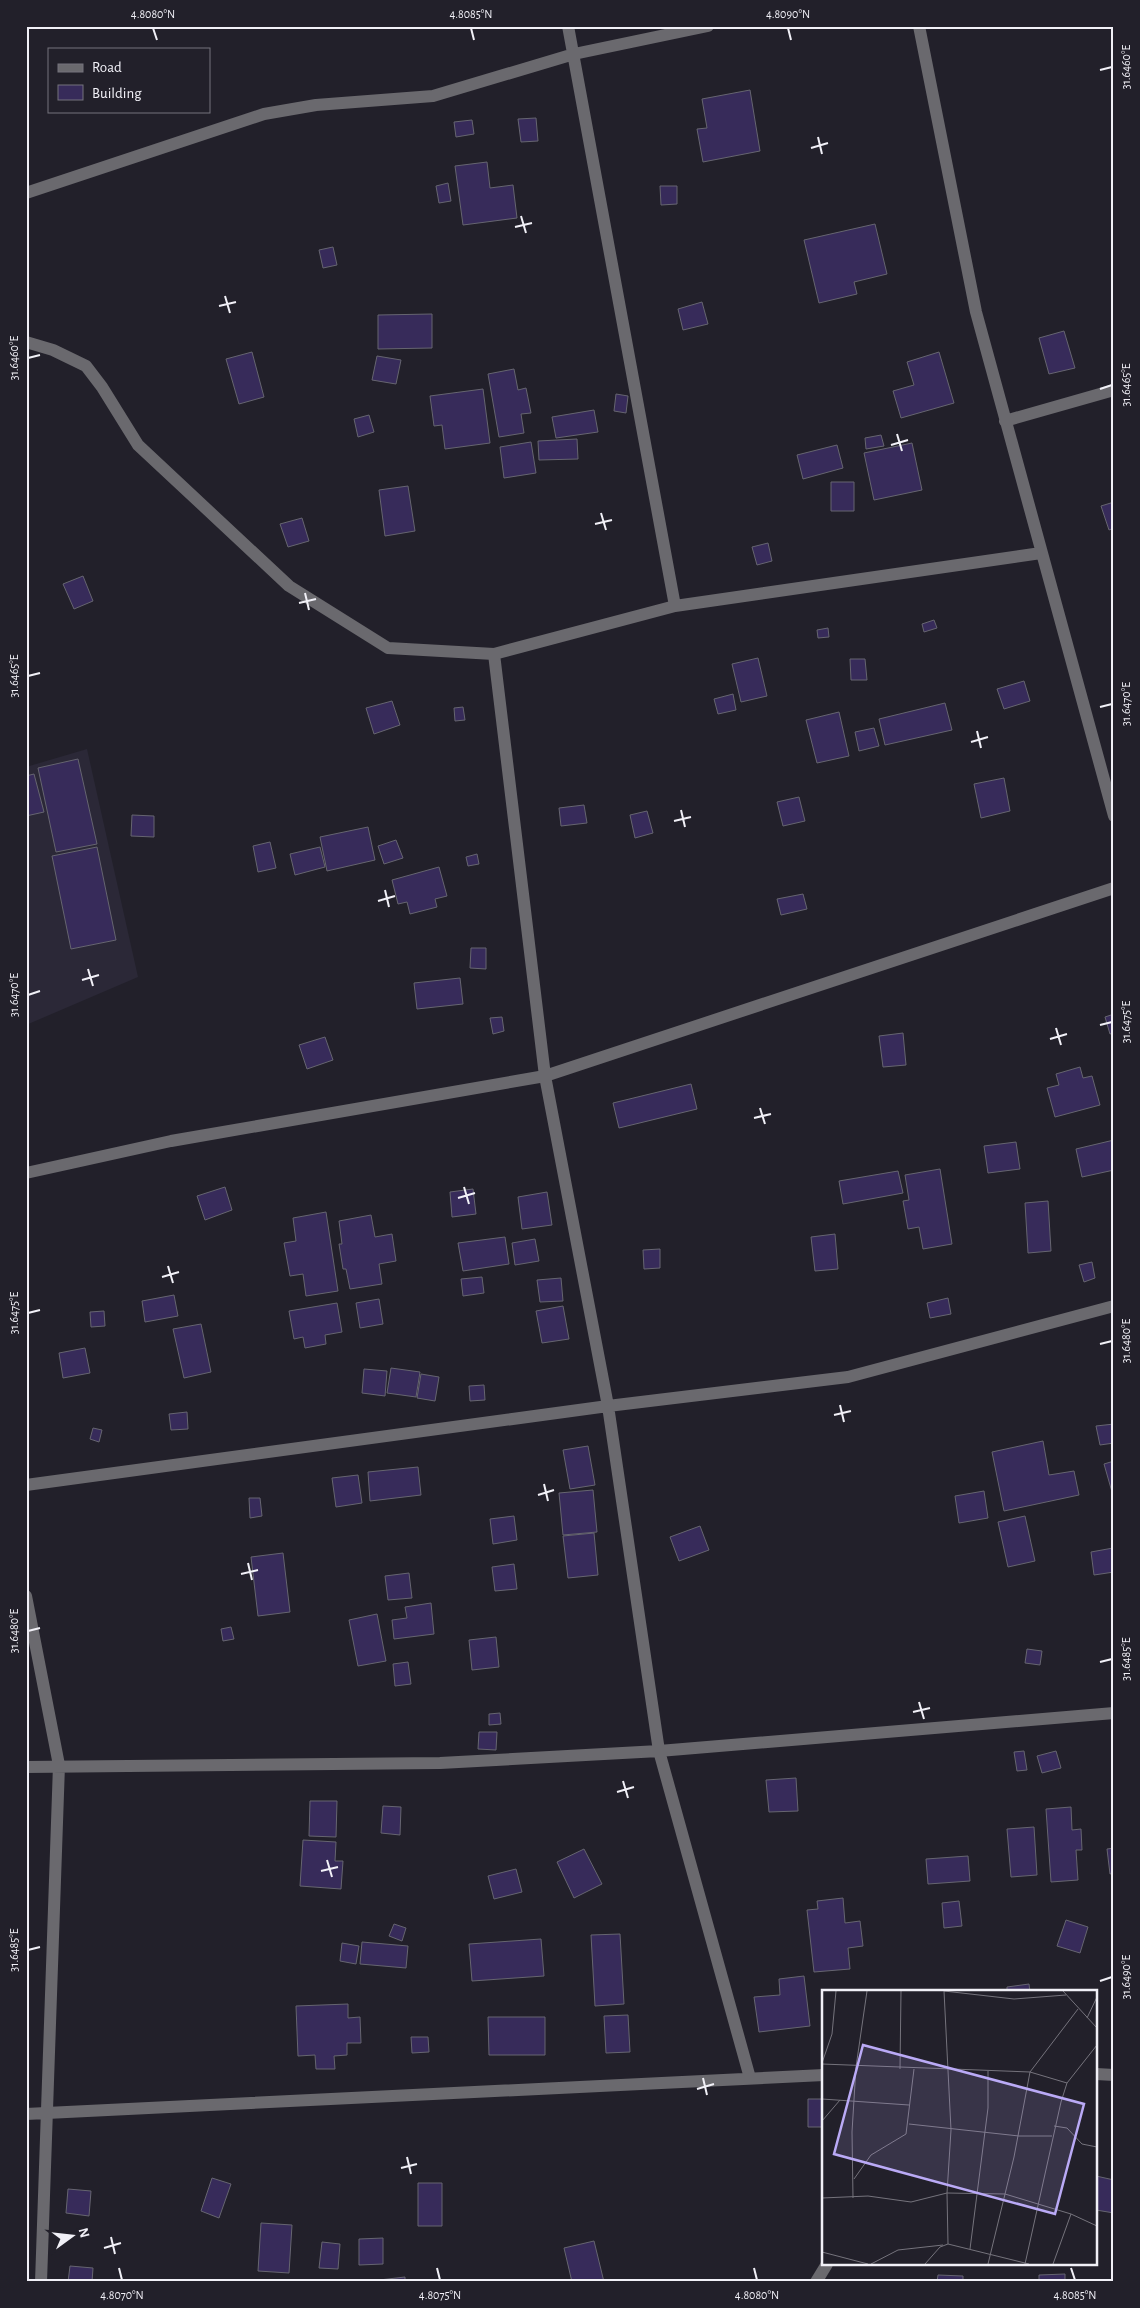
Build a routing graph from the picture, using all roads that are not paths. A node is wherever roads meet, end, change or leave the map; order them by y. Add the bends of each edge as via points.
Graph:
1 (568, 26) edge
2 (708, 26) edge
3 (919, 26) edge
4 (574, 54) junction
5 (26, 193) edge
6 (26, 342) edge
7 (1114, 390) edge
8 (1005, 420) junction
9 (1041, 553) junction
10 (676, 606) junction
11 (494, 654) junction
12 (1114, 816) edge
13 (1114, 888) edge
14 (545, 1076) junction
15 (26, 1173) edge
16 (1114, 1306) edge
17 (608, 1406) junction
18 (26, 1485) edge
19 (26, 1596) edge
20 (1114, 1713) edge
21 (658, 1751) junction
22 (59, 1766) junction
23 (26, 1767) edge
24 (822, 2074) edge
25 (1098, 2074) edge
26 (1114, 2075) edge
27 (750, 2078) junction
28 (47, 2113) junction
29 (26, 2114) edge
30 (826, 2266) edge
31 (41, 2282) edge
32 (816, 2282) edge

1 - 4 street
2 - 4 street
3 - 8 street via 976,312
4 - 5 street via 433,96 316,105 264,114
4 - 10 street
6 - 11 street via 53,350 86,366 138,445 289,586 388,648
7 - 8 street
8 - 9 street
9 - 10 street
9 - 12 street
10 - 11 street
11 - 14 street
13 - 14 street
14 - 15 street via 171,1141
14 - 17 street
16 - 17 street via 848,1377
17 - 18 street
17 - 21 street
19 - 22 street
20 - 21 street
21 - 22 street via 440,1763
21 - 27 street
22 - 23 street
22 - 28 street
24 - 27 street
25 - 26 street
27 - 28 street
28 - 29 street
28 - 31 street
30 - 32 street

